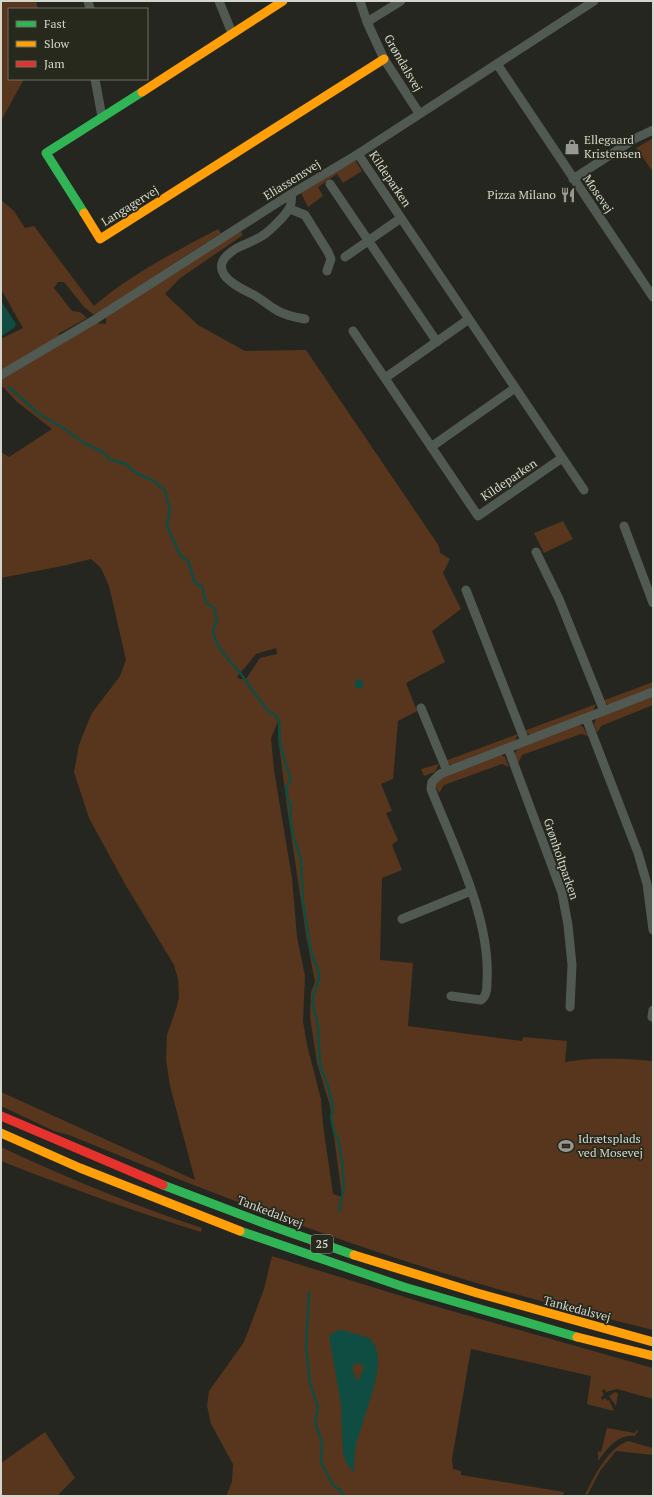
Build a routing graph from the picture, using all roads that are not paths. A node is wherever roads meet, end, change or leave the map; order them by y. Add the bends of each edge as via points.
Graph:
1 (219, 1) edge
2 (283, 1) edge
3 (360, 1) edge
4 (400, 1) edge
5 (594, 1) edge
6 (367, 22) junction
7 (232, 33) junction
8 (384, 59) junction
9 (497, 64) junction
10 (95, 80) edge
11 (419, 113) junction
12 (102, 117) junction
13 (653, 130) edge
14 (358, 154) junction
15 (573, 179) junction
16 (330, 184) dead end
17 (291, 194) junction
18 (290, 209) junction
19 (401, 218) junction
20 (368, 240) junction
21 (345, 256) dead end
22 (326, 271) dead end
23 (653, 297) edge
24 (305, 319) dead end
25 (469, 319) junction
26 (353, 331) dead end
27 (437, 342) junction
28 (1, 375) edge
29 (385, 378) junction
30 (515, 388) junction
31 (431, 447) junction
32 (562, 458) junction
33 (584, 490) dead end
34 (624, 526) dead end
35 (536, 552) dead end
36 (466, 590) dead end
37 (653, 603) edge
38 (653, 692) edge
39 (421, 708) dead end
40 (604, 711) junction
41 (586, 718) junction
42 (525, 741) junction
43 (508, 748) junction
44 (447, 771) junction
45 (471, 891) junction
46 (402, 919) dead end
47 (653, 930) edge
48 (451, 996) dead end
49 (570, 1007) dead end
50 (1, 1116) edge
51 (1, 1132) edge
52 (653, 1342) edge
53 (653, 1356) edge

1 - 7 street
2 - 7 main road, Langagervej
3 - 6 street, Grøndalsvej
4 - 6 street
5 - 9 street, Eliassensvej
6 - 8 street, Grøndalsvej
7 - 12 main road, Langagervej
8 - 11 street, Grøndalsvej
8 - 12 main road, Langagervej via 100,239 46,153
9 - 11 street, Eliassensvej
9 - 15 street, Mosevej
10 - 12 street
11 - 14 street, Eliassensvej
13 - 15 street via 636,138
14 - 17 street, Eliassensvej
14 - 19 street, Kildeparken
15 - 23 street, Mosevej
16 - 20 street
17 - 18 street
17 - 28 street, Eliassensvej via 94,320
18 - 22 street via 305,215 328,252 330,260
18 - 24 street via 263,236 228,255 221,266 225,278 234,286
19 - 20 street, Kildeparken
19 - 25 street, Kildeparken
20 - 21 street, Kildeparken
20 - 27 street
25 - 27 street
25 - 30 street, Kildeparken
26 - 29 street, Kildeparken
27 - 29 street
29 - 31 street, Kildeparken
30 - 31 street
30 - 32 street, Kildeparken
31 - 32 street, Kildeparken via 478,516
32 - 33 street, Kildeparken
34 - 37 street
35 - 40 street via 536,562 559,599
36 - 42 street
38 - 40 street
39 - 44 street
40 - 41 street
41 - 42 street
41 - 47 street via 638,853 647,884
42 - 43 street
43 - 44 street
43 - 49 street, Grønholtparken via 562,893 572,965
44 - 45 street via 436,777 431,789
45 - 46 street
45 - 48 street via 485,934 488,963 486,993 481,1000
50 - 52 main road, Tankedalsvej / 25 via 109,1163 303,1238 454,1287
51 - 53 main road, 25 via 153,1197 324,1260 479,1310

